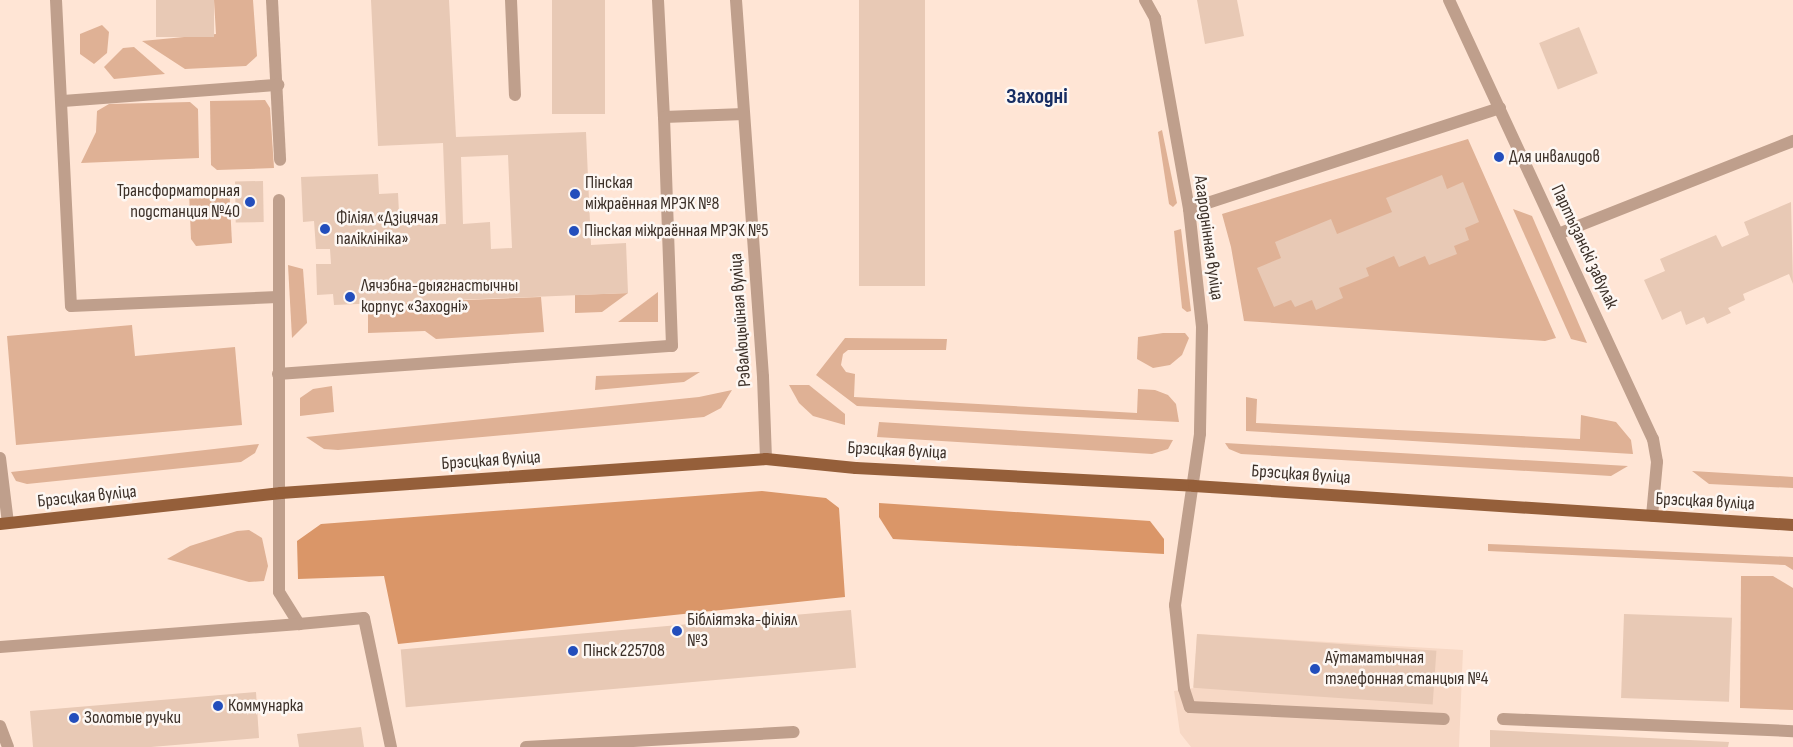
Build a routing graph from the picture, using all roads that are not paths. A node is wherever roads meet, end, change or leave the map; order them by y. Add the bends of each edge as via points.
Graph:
1 (56, 0) edge
2 (272, 0) edge
3 (511, 0) edge
4 (658, 0) edge
5 (736, 0) edge
6 (1145, 0) edge
7 (1449, 0) edge
8 (278, 85) junction
9 (515, 95) dead end
10 (63, 101) junction
11 (1500, 108) junction
12 (744, 114) junction
13 (664, 117) junction
14 (1793, 141) edge
15 (280, 160) dead end
16 (278, 200) dead end
17 (1190, 209) junction
18 (1558, 234) junction
19 (278, 297) junction
20 (278, 374) junction
21 (0, 458) edge
22 (766, 459) junction
23 (1194, 486) junction
24 (281, 493) junction
25 (1652, 516) junction
26 (4, 524) edge
27 (1793, 525) edge
28 (299, 624) junction
29 (0, 647) edge
30 (1444, 719) dead end
31 (1503, 719) dead end
32 (0, 726) edge
33 (1793, 731) edge
34 (794, 732) dead end
35 (8, 747) edge
36 (391, 747) edge
37 (526, 747) edge

1 - 10 street
2 - 8 street
3 - 9 street
4 - 13 street
5 - 12 street, Рэвалюцыйная вуліца
6 - 17 street, Агароднінная вуліца via 1155,18
7 - 11 street, Партызанскі завулак
8 - 10 street
8 - 15 street
10 - 19 street via 72,306
11 - 17 street
11 - 18 street, Партызанскі завулак
12 - 13 street
12 - 22 street, Рэвалюцыйная вуліца
13 - 20 street via 672,346
14 - 18 street
16 - 19 street
17 - 23 street, Агароднінная вуліца via 1202,327 1200,434
18 - 25 street, Партызанскі завулак via 1653,439 1657,462
19 - 20 street
20 - 24 street
21 - 26 street
22 - 23 main road, Брэсцкая вуліца via 856,468
22 - 24 main road, Брэсцкая вуліца
23 - 25 main road, Брэсцкая вуліца
23 - 30 street, Агароднінная вуліца via 1175,605 1184,689 1190,708
24 - 26 main road, Брэсцкая вуліца
24 - 28 street via 279,592
25 - 27 main road, Брэсцкая вуліца
28 - 29 street
28 - 36 street via 364,618
31 - 33 street
32 - 35 street
34 - 37 street

